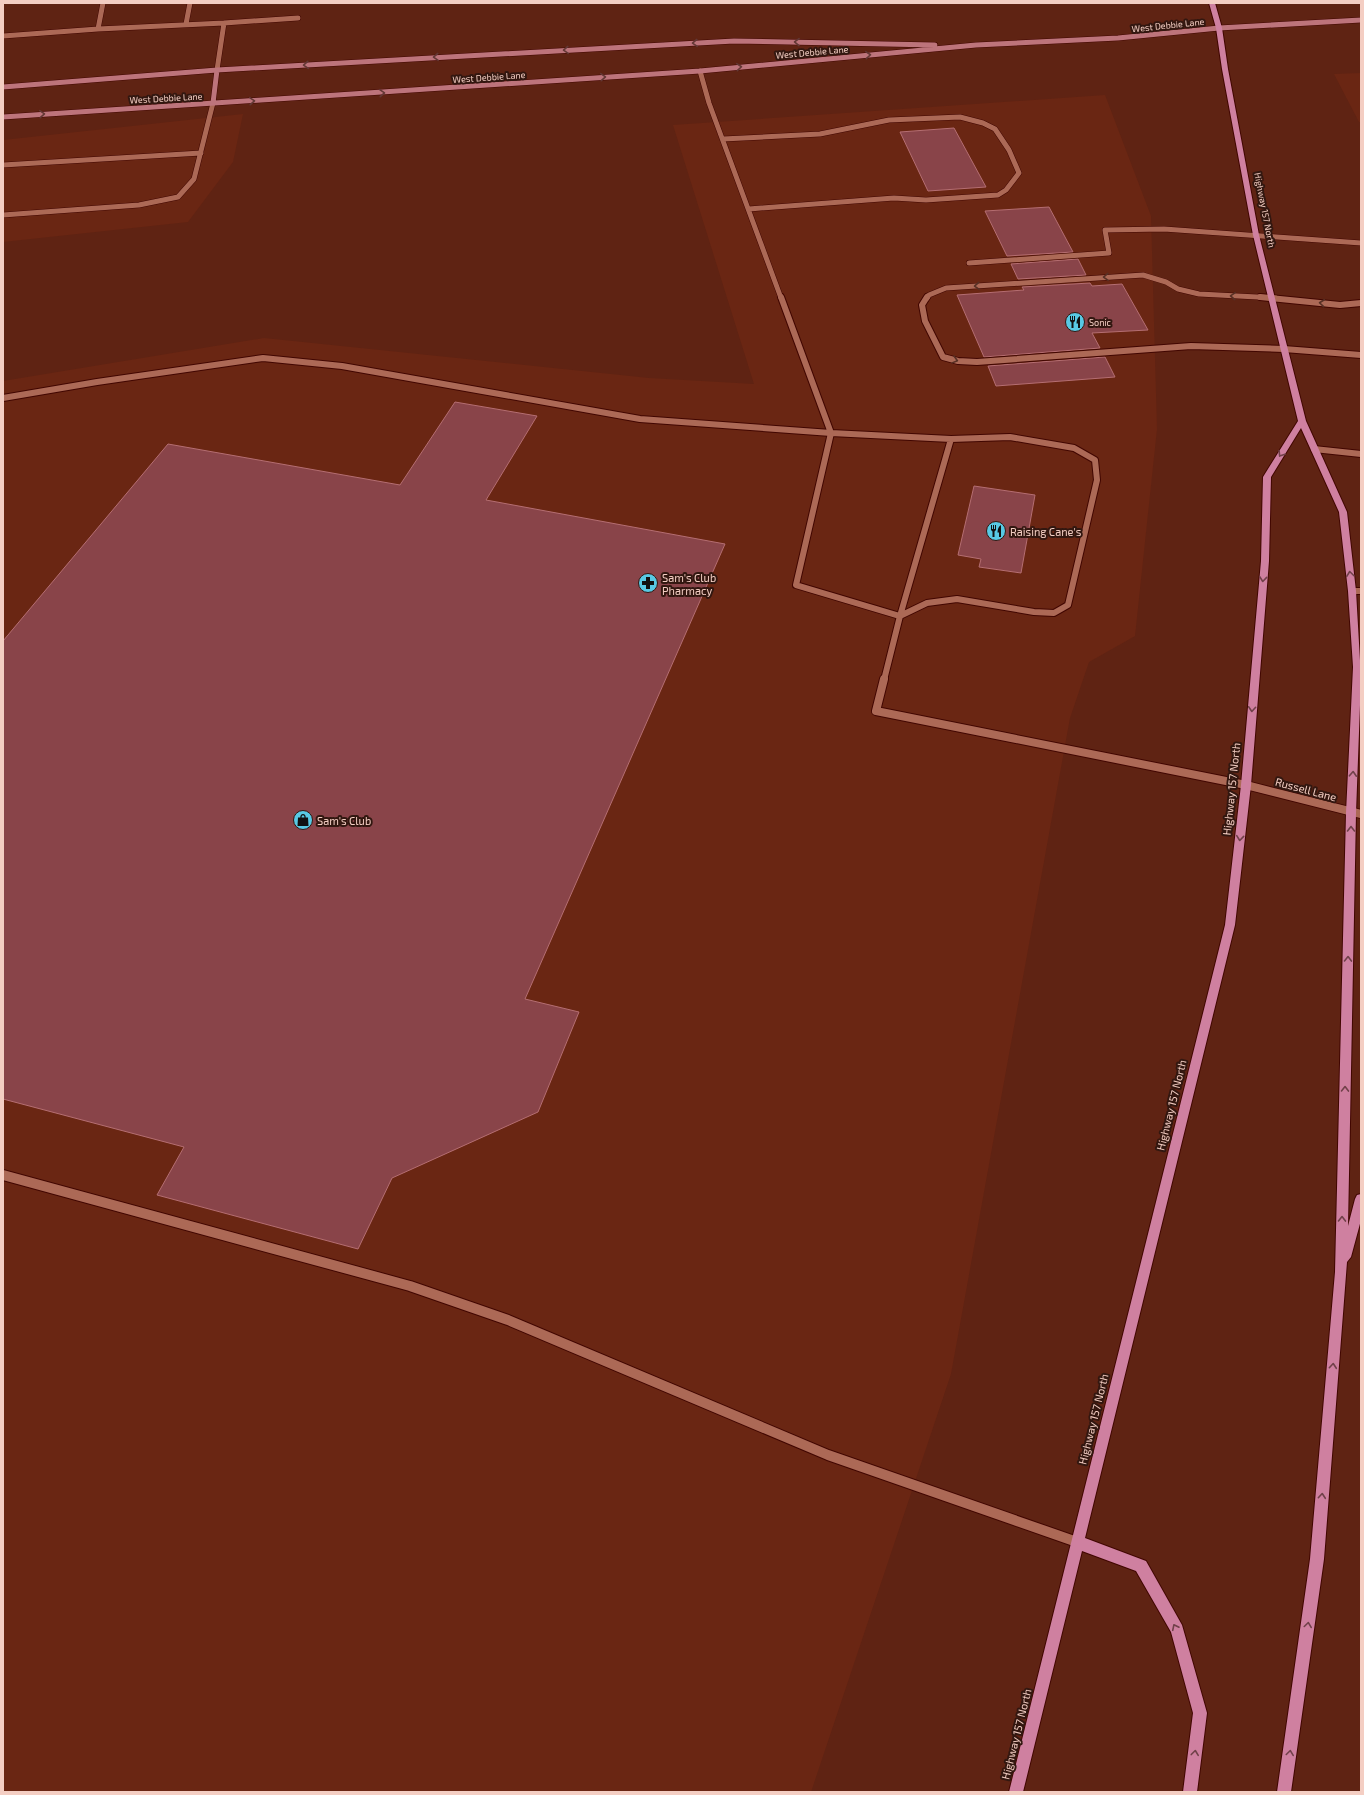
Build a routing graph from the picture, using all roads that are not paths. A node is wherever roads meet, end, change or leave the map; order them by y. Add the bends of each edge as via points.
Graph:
1 (103, 3) edge
2 (190, 3) edge
3 (1212, 3) edge
4 (298, 18) dead end
5 (1361, 20) edge
6 (224, 23) junction
7 (186, 24) junction
8 (1219, 28) junction
9 (98, 29) junction
10 (3, 36) edge
11 (976, 45) junction
12 (217, 70) junction
13 (700, 70) junction
14 (3, 87) edge
15 (213, 103) junction
16 (3, 117) edge
17 (723, 140) junction
18 (201, 153) junction
19 (3, 166) edge
20 (749, 209) junction
21 (3, 215) edge
22 (1256, 235) junction
23 (1361, 243) edge
24 (969, 263) dead end
25 (1272, 298) junction
26 (1361, 303) edge
27 (1284, 349) junction
28 (1361, 355) edge
29 (3, 398) edge
30 (1302, 421) junction
31 (831, 433) junction
32 (952, 438) junction
33 (1314, 449) junction
34 (1361, 454) edge
35 (1357, 591) edge
36 (900, 616) junction
37 (1359, 669) edge
38 (1246, 785) junction
39 (1356, 813) edge
40 (3, 1174) edge
41 (1361, 1199) edge
42 (1341, 1272) junction
43 (1078, 1542) junction
44 (1016, 1792) edge
45 (1190, 1792) edge
46 (1284, 1792) edge

1 - 9 street
2 - 7 street
3 - 8 main road, Highway 157 North
4 - 6 street
5 - 8 main road, West Debbie Lane
6 - 7 street
6 - 12 street
7 - 9 street
8 - 11 main road, West Debbie Lane via 1118,38
8 - 22 main road, Highway 157 North
9 - 10 street
11 -> 12 main road, West Debbie Lane via 734,41
13 -> 11 main road, West Debbie Lane
12 - 14 main road, West Debbie Lane
12 - 15 main road
15 -> 13 main road, West Debbie Lane
13 - 17 street
16 -> 15 main road, West Debbie Lane
15 - 18 street
17 - 20 street
17 - 20 street via 820,134 889,120 960,117 969,118 996,130 1020,173 1006,190 998,195 926,200 894,198
18 - 19 street
18 - 21 street via 194,179 178,197 139,205
20 - 31 street
22 - 23 street
22 - 24 street via 1164,229 1105,230 1109,253
22 - 25 main road, Highway 157 North
26 -> 25 street via 1340,305
25 - 27 main road, Highway 157 North
25 -> 27 street via 1199,294 1178,289 1166,282 1143,275 946,288 929,294 922,306 925,321 943,357 958,362 1192,346
27 - 28 street
27 - 30 main road, Highway 157 North
29 - 31 street via 263,358 342,366 640,420
30 - 33 main road, Highway 157 North
30 -> 38 main road, Highway 157 North via 1267,477 1265,561
31 - 32 street
31 - 36 street via 796,585
32 - 36 street
32 - 36 street via 1010,437 1074,448 1095,460 1097,480 1068,605 1054,613 1034,612 957,599 927,603
33 - 34 street
35 -> 33 main road, Highway 157 North via 1343,512
35 - 37 main road, Highway 157 North
36 - 38 street, Russell Lane via 876,711
39 -> 37 main road, Highway 157 North
38 - 39 street, Russell Lane
38 -> 43 main road, Highway 157 North via 1230,925
42 -> 39 main road, Highway 157 North
40 - 43 street via 428,1292 508,1320 828,1455
41 - 42 main road
46 -> 42 main road, Highway 157 North via 1317,1560
43 - 44 main road, Highway 157 North
45 -> 43 main road via 1200,1713 1177,1630 1141,1566

